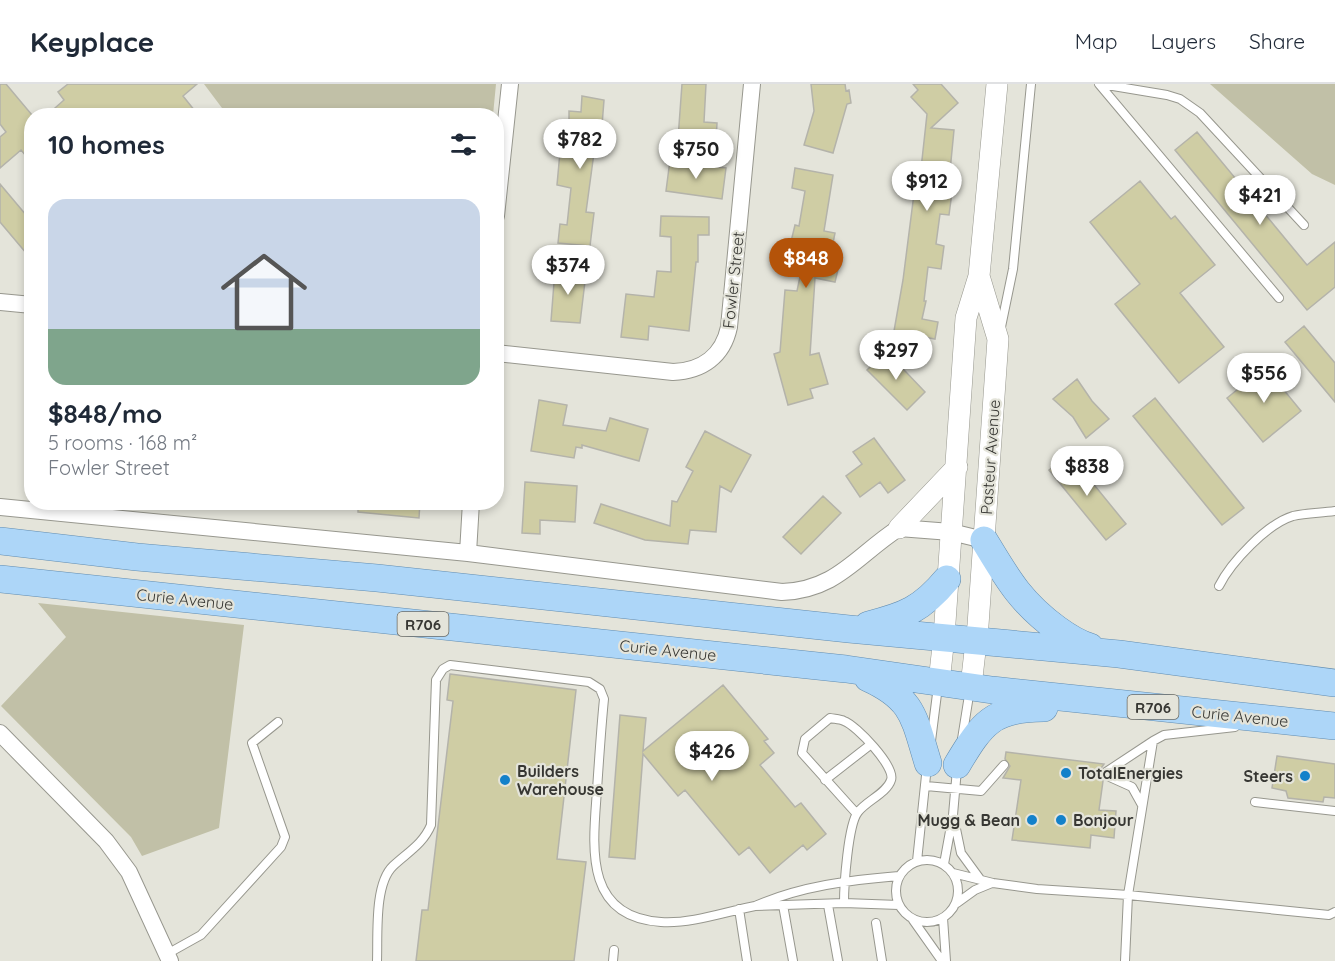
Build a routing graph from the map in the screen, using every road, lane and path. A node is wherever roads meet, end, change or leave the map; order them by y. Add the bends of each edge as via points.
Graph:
1 (510, 84) edge
2 (752, 84) edge
3 (998, 84) edge
4 (1032, 84) edge
5 (1100, 84) edge
6 (504, 141) edge
7 (1304, 225) dead end
8 (979, 276) junction
9 (1279, 298) dead end
10 (0, 302) edge
11 (24, 304) edge
12 (999, 339) junction
13 (504, 354) edge
14 (957, 467) junction
15 (0, 507) edge
16 (24, 509) edge
17 (31, 510) edge
18 (471, 510) edge
19 (1335, 511) edge
20 (899, 528) junction
21 (951, 532) junction
22 (0, 540) edge
23 (984, 540) junction
24 (468, 553) junction
25 (0, 579) edge
26 (947, 579) junction
27 (1219, 586) dead end
28 (849, 629) junction
29 (944, 638) junction
30 (975, 640) junction
31 (1119, 654) junction
32 (846, 669) junction
33 (939, 682) junction
34 (1335, 683) edge
35 (971, 686) junction
36 (1144, 706) junction
37 (1283, 720) junction
38 (279, 722) dead end
39 (1335, 726) edge
40 (0, 733) edge
41 (1153, 741) junction
42 (870, 745) junction
43 (1004, 765) dead end
44 (927, 774) junction
45 (956, 777) junction
46 (825, 780) junction
47 (1255, 802) dead end
48 (1143, 805) junction
49 (1335, 811) edge
50 (856, 813) junction
51 (953, 815) junction
52 (917, 861) junction
53 (944, 864) junction
54 (953, 873) junction
55 (899, 876) junction
56 (981, 880) junction
57 (844, 881) junction
58 (993, 883) junction
59 (1128, 895) junction
60 (844, 903) junction
61 (783, 905) junction
62 (828, 905) junction
63 (899, 905) junction
64 (956, 905) junction
65 (755, 906) junction
66 (739, 909) junction
67 (1335, 912) edge
68 (943, 918) junction
69 (912, 919) junction
70 (876, 923) dead end
71 (614, 950) dead end
72 (169, 957) edge
73 (376, 961) edge
74 (613, 961) edge
75 (747, 961) edge
76 (793, 961) edge
77 (838, 961) edge
78 (882, 961) edge
79 (944, 961) edge
80 (1125, 961) edge

1 - 6 street
2 - 13 street, Fowler Street via 729,327 727,339 714,357 694,370 673,372
3 - 8 street, Pasteur Avenue
4 - 12 lane via 1012,269
5 - 7 lane via 1180,99 1200,113
5 - 9 lane
8 - 12 street, Pasteur Avenue
8 - 14 street, Pasteur Avenue via 966,318
10 - 11 street
12 - 23 street, Pasteur Avenue
14 - 20 street
14 - 21 street, Pasteur Avenue
15 - 16 street
17 - 24 street
18 - 24 street
19 - 27 lane via 1284,520 1234,561
20 - 21 street
20 - 24 street via 834,579 793,592
21 - 23 street
21 - 26 street, Pasteur Avenue
22 - 28 main road
23 - 30 street, Pasteur Avenue
23 - 31 main road via 1016,592 1038,615 1074,640
25 - 32 main road, Curie Avenue / R706
26 - 28 main road via 919,607 886,621
26 - 29 street, Pasteur Avenue
28 - 29 main road
29 - 30 main road
29 - 33 street, Pasteur Avenue
30 - 31 main road
30 - 35 street, Pasteur Avenue
31 - 34 main road
32 - 33 main road, Curie Avenue / R706
32 - 44 main road via 888,687 900,697 915,723
33 - 35 main road, Curie Avenue / R706
33 - 44 lane
35 - 36 main road, Curie Avenue / R706
35 - 45 lane
36 - 37 main road, Curie Avenue / R706
36 - 45 main road via 1006,711 972,739
37 - 39 main road, Curie Avenue / R706
37 - 41 lane via 1189,730
38 - 72 lane via 252,743 285,837 201,935
40 - 72 street via 106,841 129,872
41 - 48 lane
41 - 48 lane via 1103,774 1132,787
42 - 46 lane
42 - 46 lane via 856,729 830,718 805,739 802,753
42 - 50 lane via 886,762 892,774 891,783
43 - 45 lane via 981,791
44 - 45 lane
44 - 52 lane
45 - 51 lane
46 - 50 lane
47 - 49 lane
48 - 59 lane
50 - 57 lane
51 - 53 lane
51 - 56 lane via 961,852
52 - 53 lane
52 - 55 lane
53 - 54 lane
54 - 56 lane
54 - 64 lane via 958,883
55 - 57 lane
55 - 63 lane
56 - 58 lane
57 - 60 lane
57 - 65 lane via 783,894
58 - 59 lane
58 - 64 lane via 975,890
59 - 67 lane via 1329,915
59 - 80 lane
60 - 62 lane
60 - 63 lane
61 - 62 lane
61 - 65 lane
61 - 76 lane
62 - 77 lane
63 - 69 lane
64 - 68 lane
65 - 66 lane
66 - 73 lane via 676,921 648,921 624,912 606,892 593,852 604,699 598,686 450,665 442,669 436,680 431,825 413,850 392,866 382,884
66 - 75 lane
68 - 69 lane via 933,922
68 - 79 lane
69 - 79 lane
70 - 78 lane
71 - 74 lane

